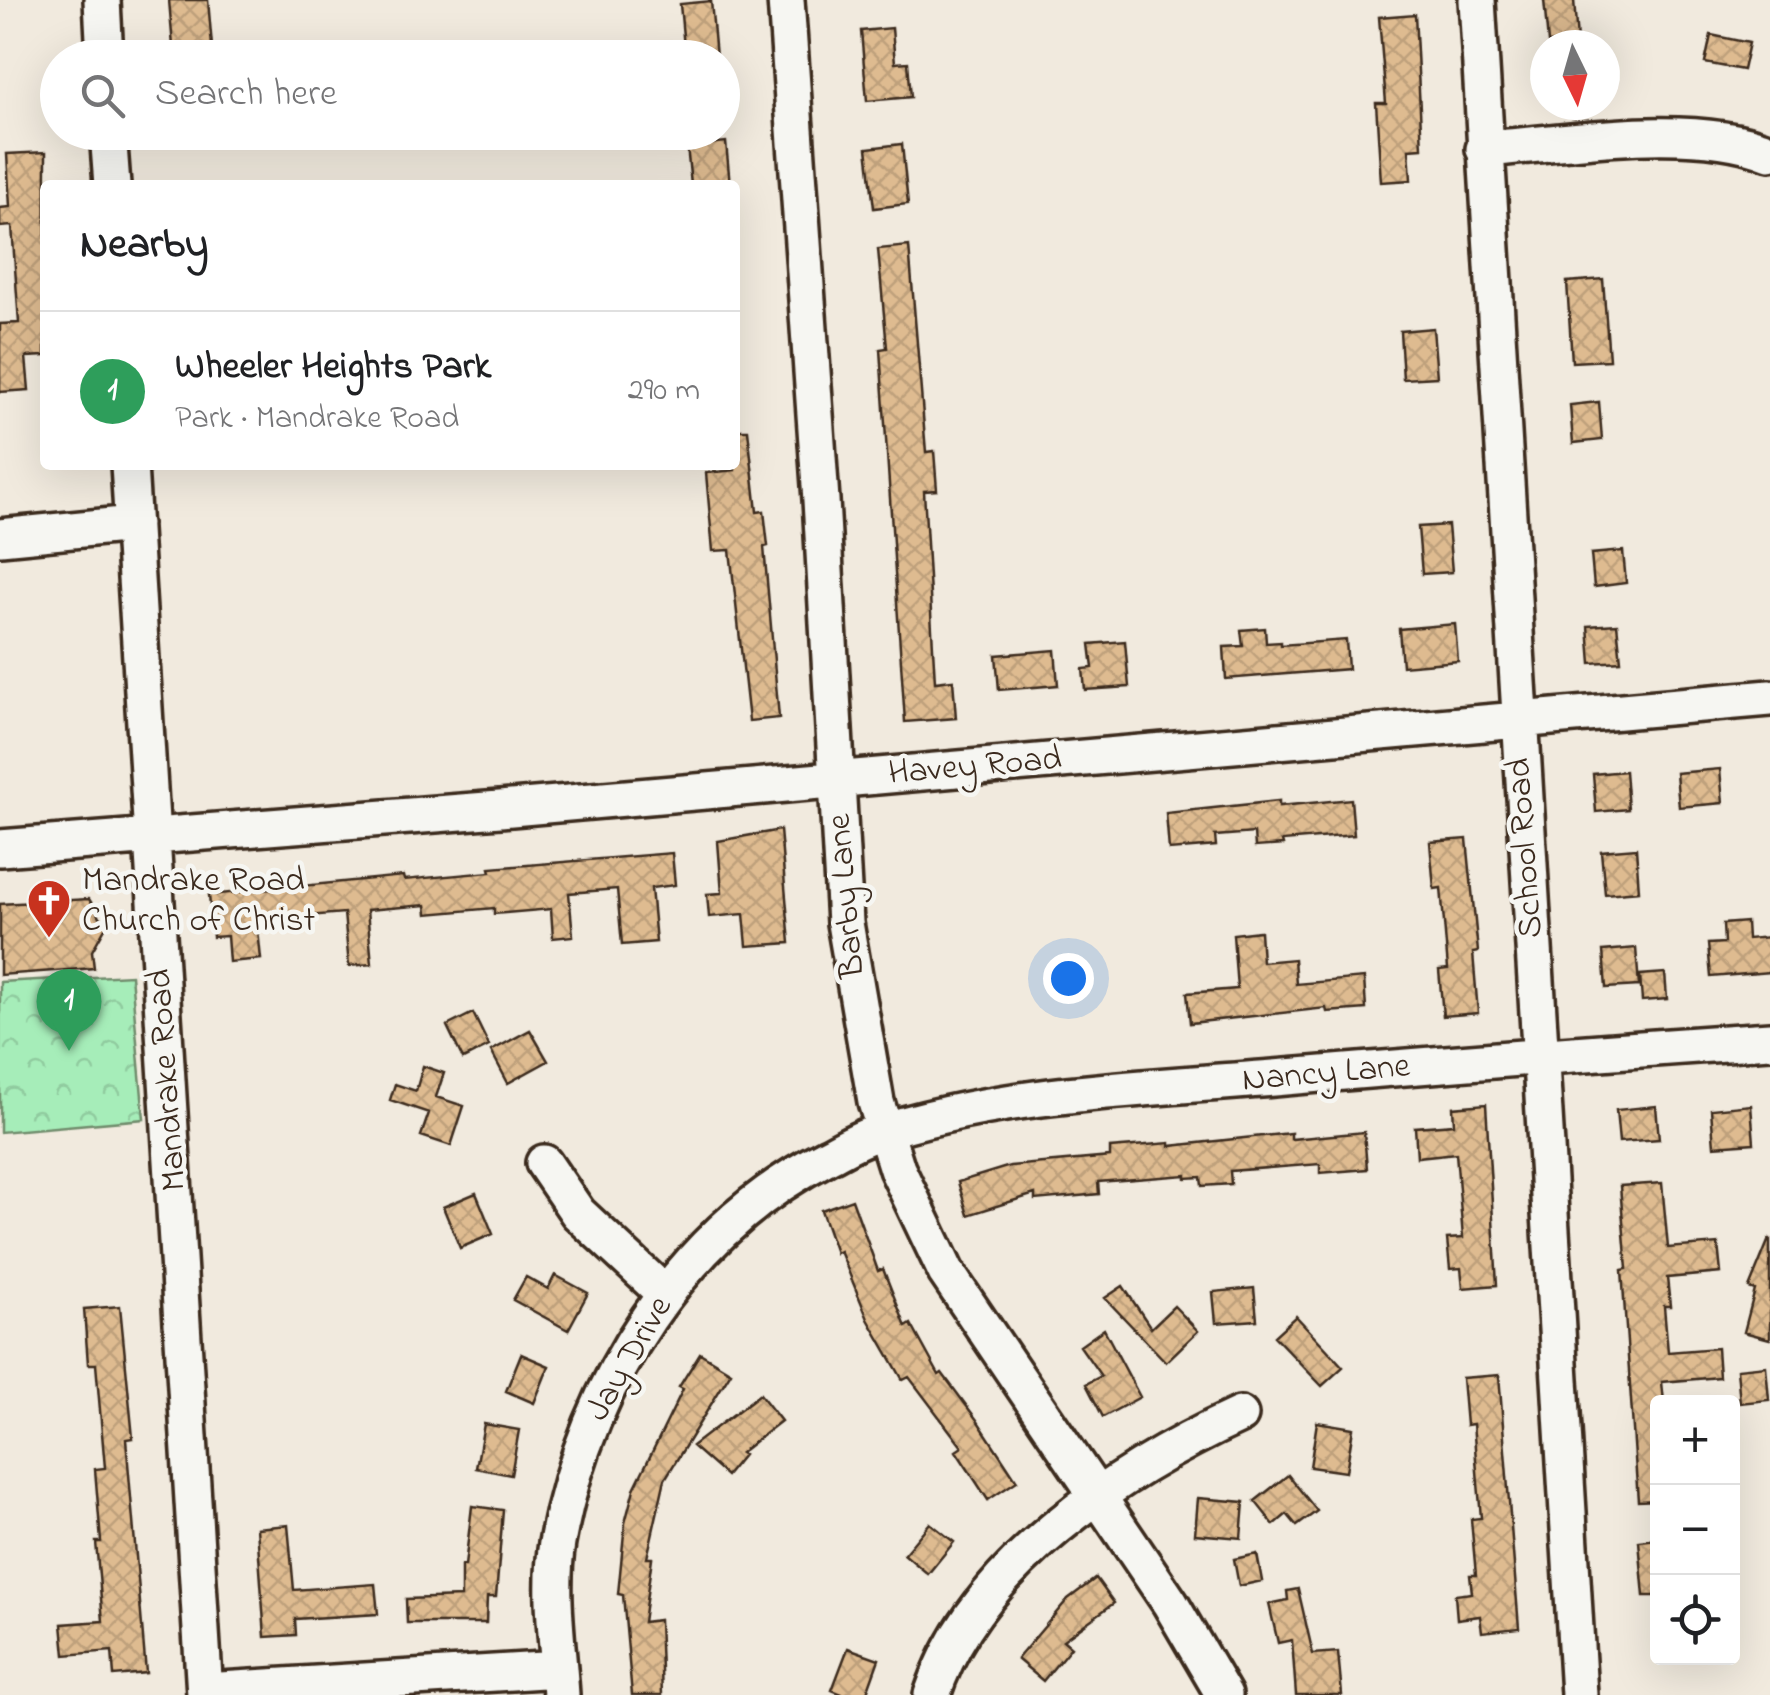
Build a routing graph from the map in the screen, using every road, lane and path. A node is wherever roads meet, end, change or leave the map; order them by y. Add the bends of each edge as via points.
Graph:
1 (102, 0) edge
2 (786, 0) edge
3 (1477, 0) edge
4 (104, 40) edge
5 (1484, 149) junction
6 (109, 150) edge
7 (1770, 152) edge
8 (112, 180) edge
9 (129, 470) edge
10 (133, 524) junction
11 (0, 536) edge
12 (1770, 698) edge
13 (1518, 719) junction
14 (837, 779) junction
15 (153, 836) junction
16 (0, 848) edge
17 (1770, 1040) edge
18 (1539, 1056) junction
19 (885, 1130) junction
20 (544, 1163) dead end
21 (665, 1294) junction
22 (1240, 1415) dead end
23 (1098, 1498) junction
24 (560, 1682) edge
25 (205, 1693) edge
26 (932, 1695) edge
27 (1224, 1695) edge
28 (1579, 1695) edge

1 - 4 street
2 - 14 street, Barby Lane
3 - 5 street, School Road
5 - 7 street via 1686,135
5 - 13 street, School Road
6 - 8 street
9 - 10 street, Mandrake Road
10 - 11 street
10 - 15 street, Mandrake Road
12 - 13 street, Havey Road
13 - 14 street, Havey Road
13 - 18 street, School Road
14 - 15 street, Havey Road
14 - 19 street, Barby Lane via 848,954
15 - 16 street, Havey Road
15 - 25 street, Mandrake Road
17 - 18 street, Nancy Lane
18 - 19 street, Nancy Lane via 964,1108
18 - 28 street, School Road
19 - 21 street, Jay Drive via 800,1170 741,1212
19 - 23 street, Barby Lane via 946,1272
20 - 21 street via 578,1213
21 - 24 street, Jay Drive via 623,1358 578,1462 557,1546
22 - 23 street via 1188,1438
23 - 26 street via 996,1586 946,1661
23 - 27 street, Barby Lane
24 - 25 street

